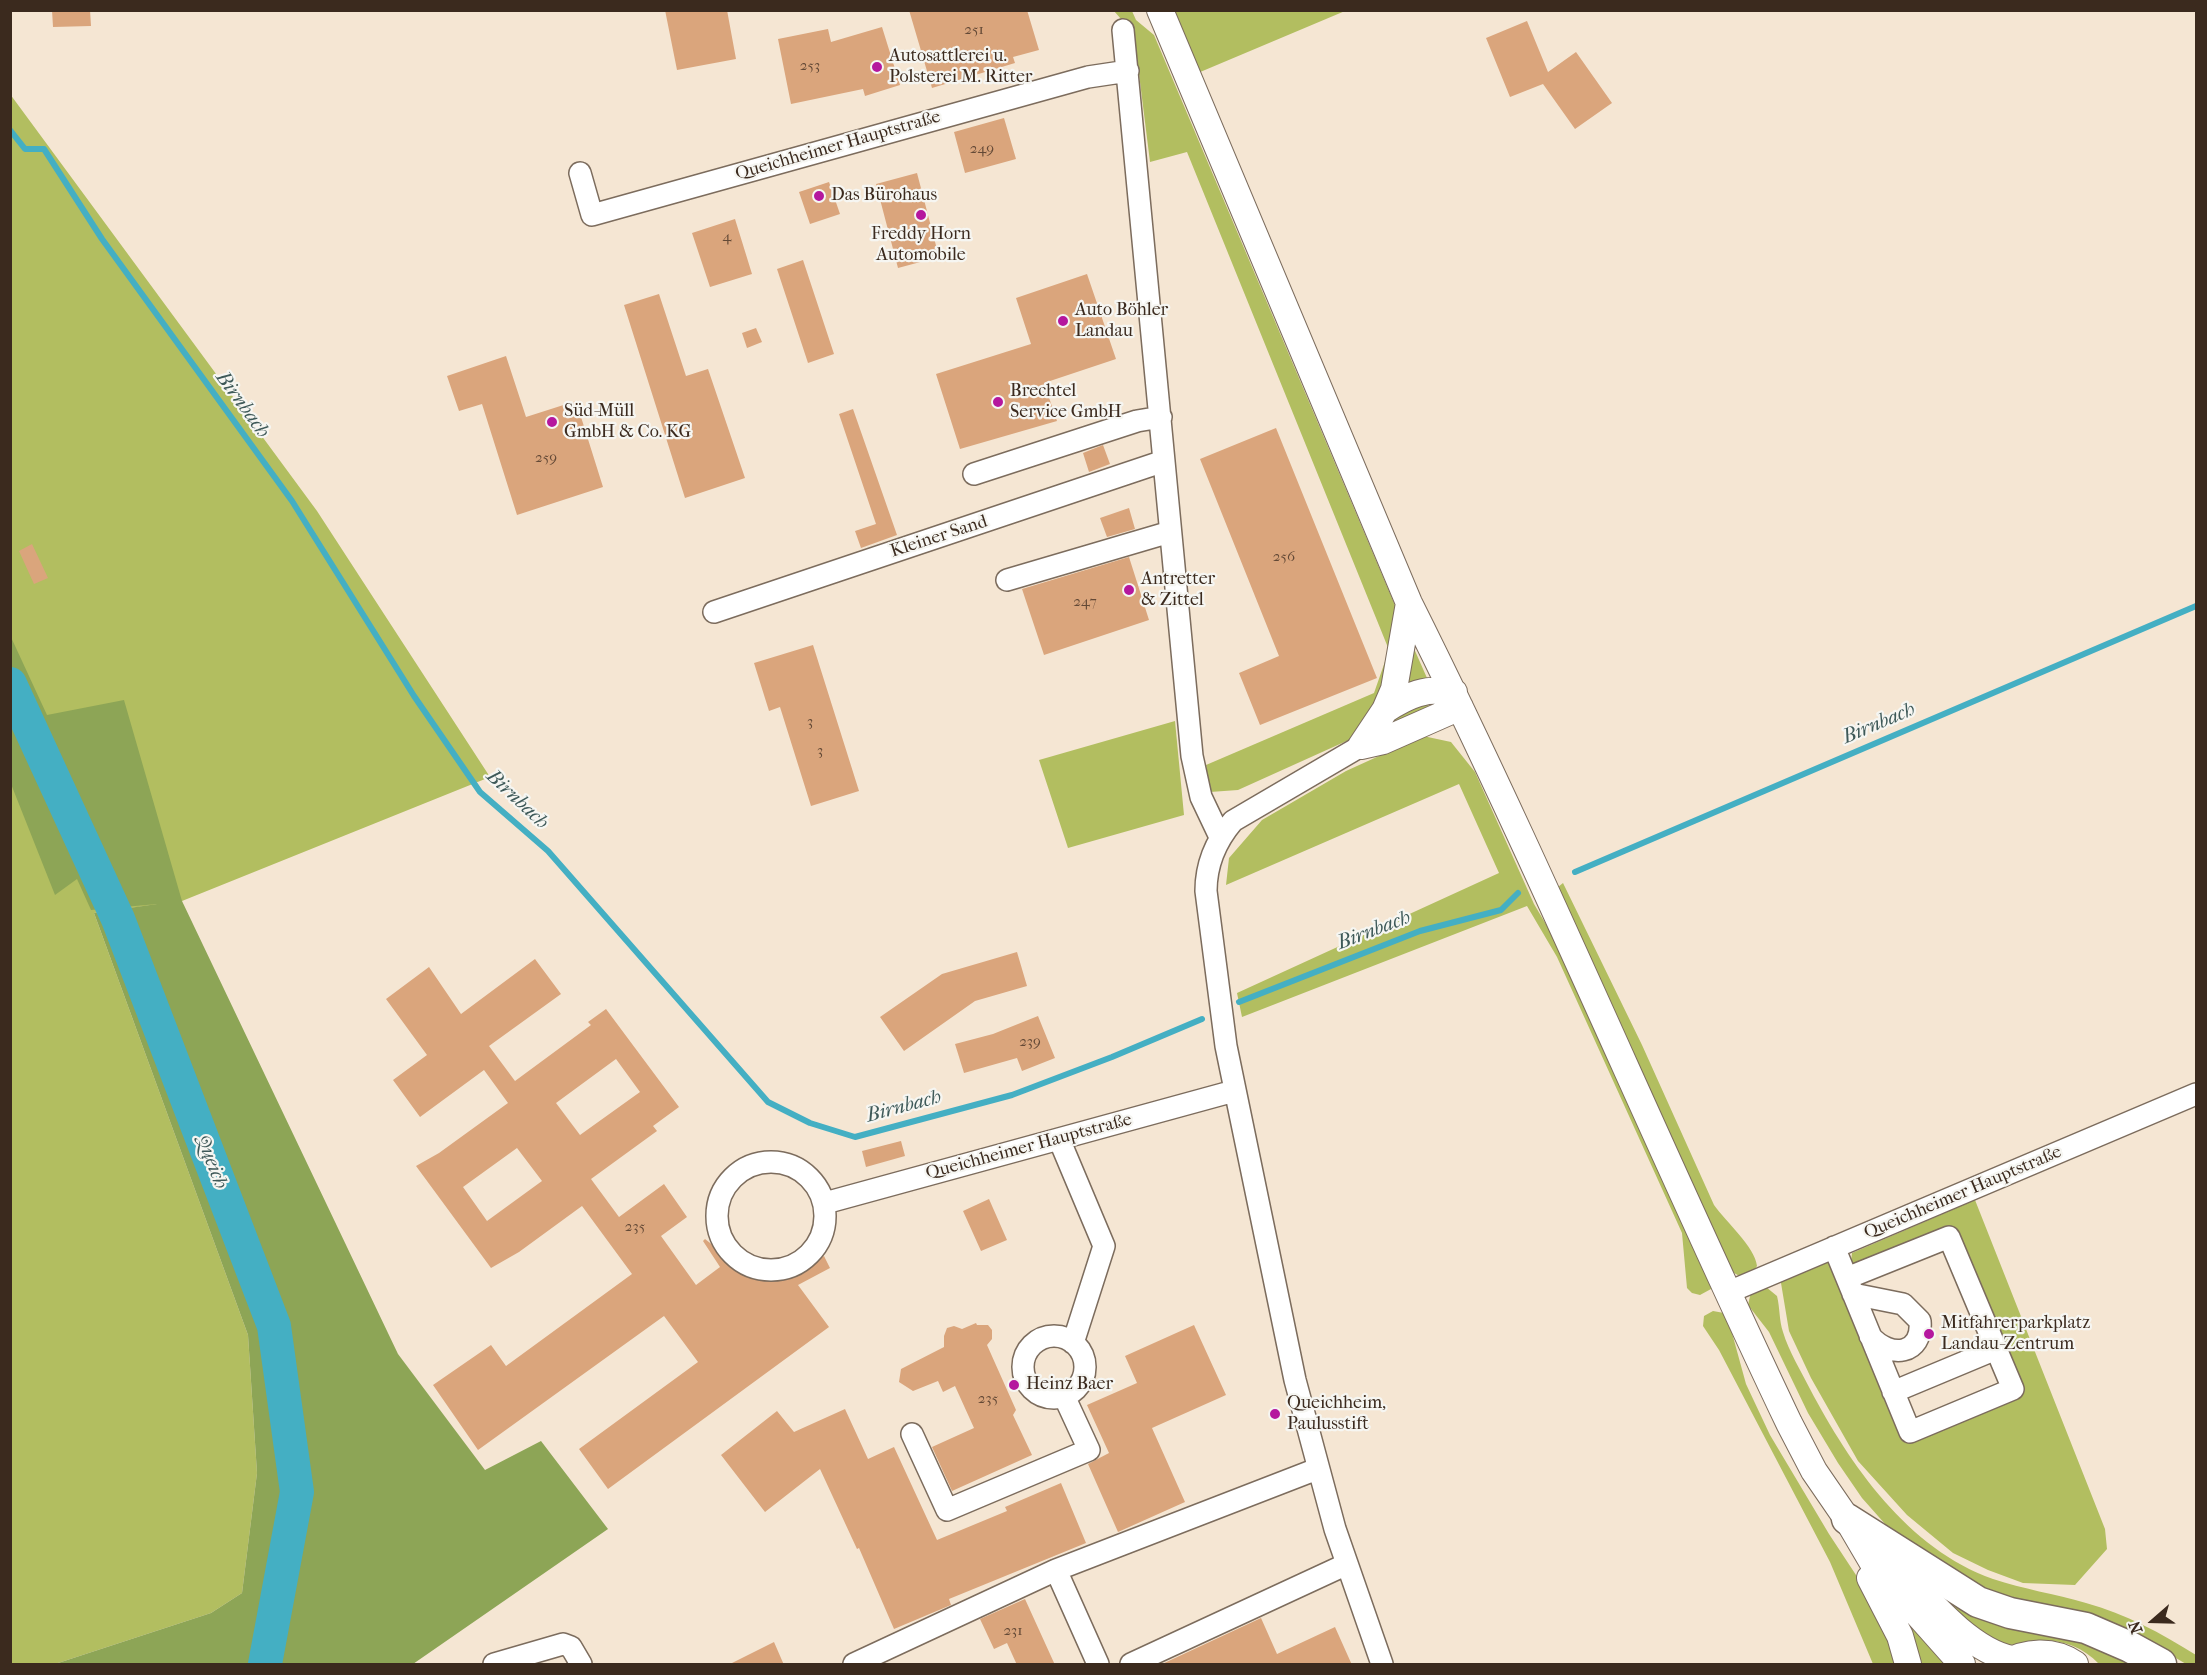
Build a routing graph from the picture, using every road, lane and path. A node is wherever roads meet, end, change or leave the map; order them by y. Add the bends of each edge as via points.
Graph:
1 (1160, 10) edge
2 (1123, 30) dead end
3 (1128, 71) junction
4 (580, 173) dead end
5 (1161, 417) junction
6 (1164, 461) junction
7 (974, 474) dead end
8 (1170, 532) junction
9 (1007, 580) dead end
10 (1409, 603) junction
11 (714, 612) dead end
12 (1457, 700) junction
13 (1385, 710) junction
14 (1361, 746) junction
15 (1220, 837) junction
16 (1234, 1091) junction
17 (2196, 1094) edge
18 (1059, 1139) junction
19 (825, 1203) junction
20 (1834, 1247) junction
21 (1850, 1286) junction
22 (1728, 1292) junction
23 (1869, 1335) junction
24 (1073, 1343) junction
25 (1996, 1349) junction
26 (1893, 1392) junction
27 (1064, 1396) junction
28 (912, 1434) dead end
29 (1317, 1469) junction
30 (1847, 1519) junction
31 (1347, 1564) junction
32 (1056, 1570) junction
33 (2008, 1662) edge
34 (494, 1665) edge
35 (581, 1665) edge
36 (854, 1665) edge
37 (1098, 1665) edge
38 (1131, 1665) edge
39 (1382, 1665) edge
40 (1908, 1665) edge
41 (1962, 1665) edge
42 (2075, 1665) edge
43 (2161, 1665) edge

1 - 10 main road
2 - 3 street
3 - 4 street, Queichheimer Hauptstraße via 1088,77 591,215
3 - 5 street
5 - 6 street
5 - 7 street via 1137,421
6 - 8 street
6 - 11 street, Kleiner Sand
8 - 9 street
8 - 15 street via 1192,756 1201,797
10 - 12 main road
10 - 13 main road via 1399,672
12 - 13 main road via 1430,690 1418,692
12 - 14 main road via 1383,741
12 - 22 main road
13 - 14 main road
14 - 15 street via 1240,815
15 - 16 street via 1207,871 1206,891
16 - 18 street, Queichheimer Hauptstraße
16 - 29 street
17 - 20 street, Queichheimer Hauptstraße
18 - 19 street, Queichheimer Hauptstraße
18 - 24 street via 1104,1246
19 - 19 street via 818,1187 791,1165 774,1161 754,1164 737,1173 724,1188 717,1207 720,1236 728,1249 750,1267 784,1270 801,1263 814,1251 826,1220
20 - 21 street
20 - 22 street, Queichheimer Hauptstraße
21 - 23 street
21 - 23 street via 1903,1304 1920,1321 1917,1339 1897,1352 1886,1350
21 - 25 street via 1949,1237
22 - 30 main road via 1800,1446
23 - 26 street
24 - 27 street via 1080,1350 1085,1369 1078,1388
24 - 27 street via 1053,1336 1043,1338 1034,1344 1023,1362 1027,1383 1033,1390 1051,1398
25 - 26 street
25 - 26 street via 2013,1389 1910,1432
27 - 28 street via 1089,1450 947,1510
29 - 31 street
29 - 32 street
30 - 33 main road via 1968,1637
30 - 40 main road via 1873,1588 1900,1636
30 - 41 main road via 1879,1572
30 - 43 highway via 1978,1602 2010,1613 2086,1628
31 - 38 street
31 - 39 street
32 - 36 street
32 - 37 street
33 - 42 main road via 2041,1653
34 - 35 street via 563,1644 572,1647

